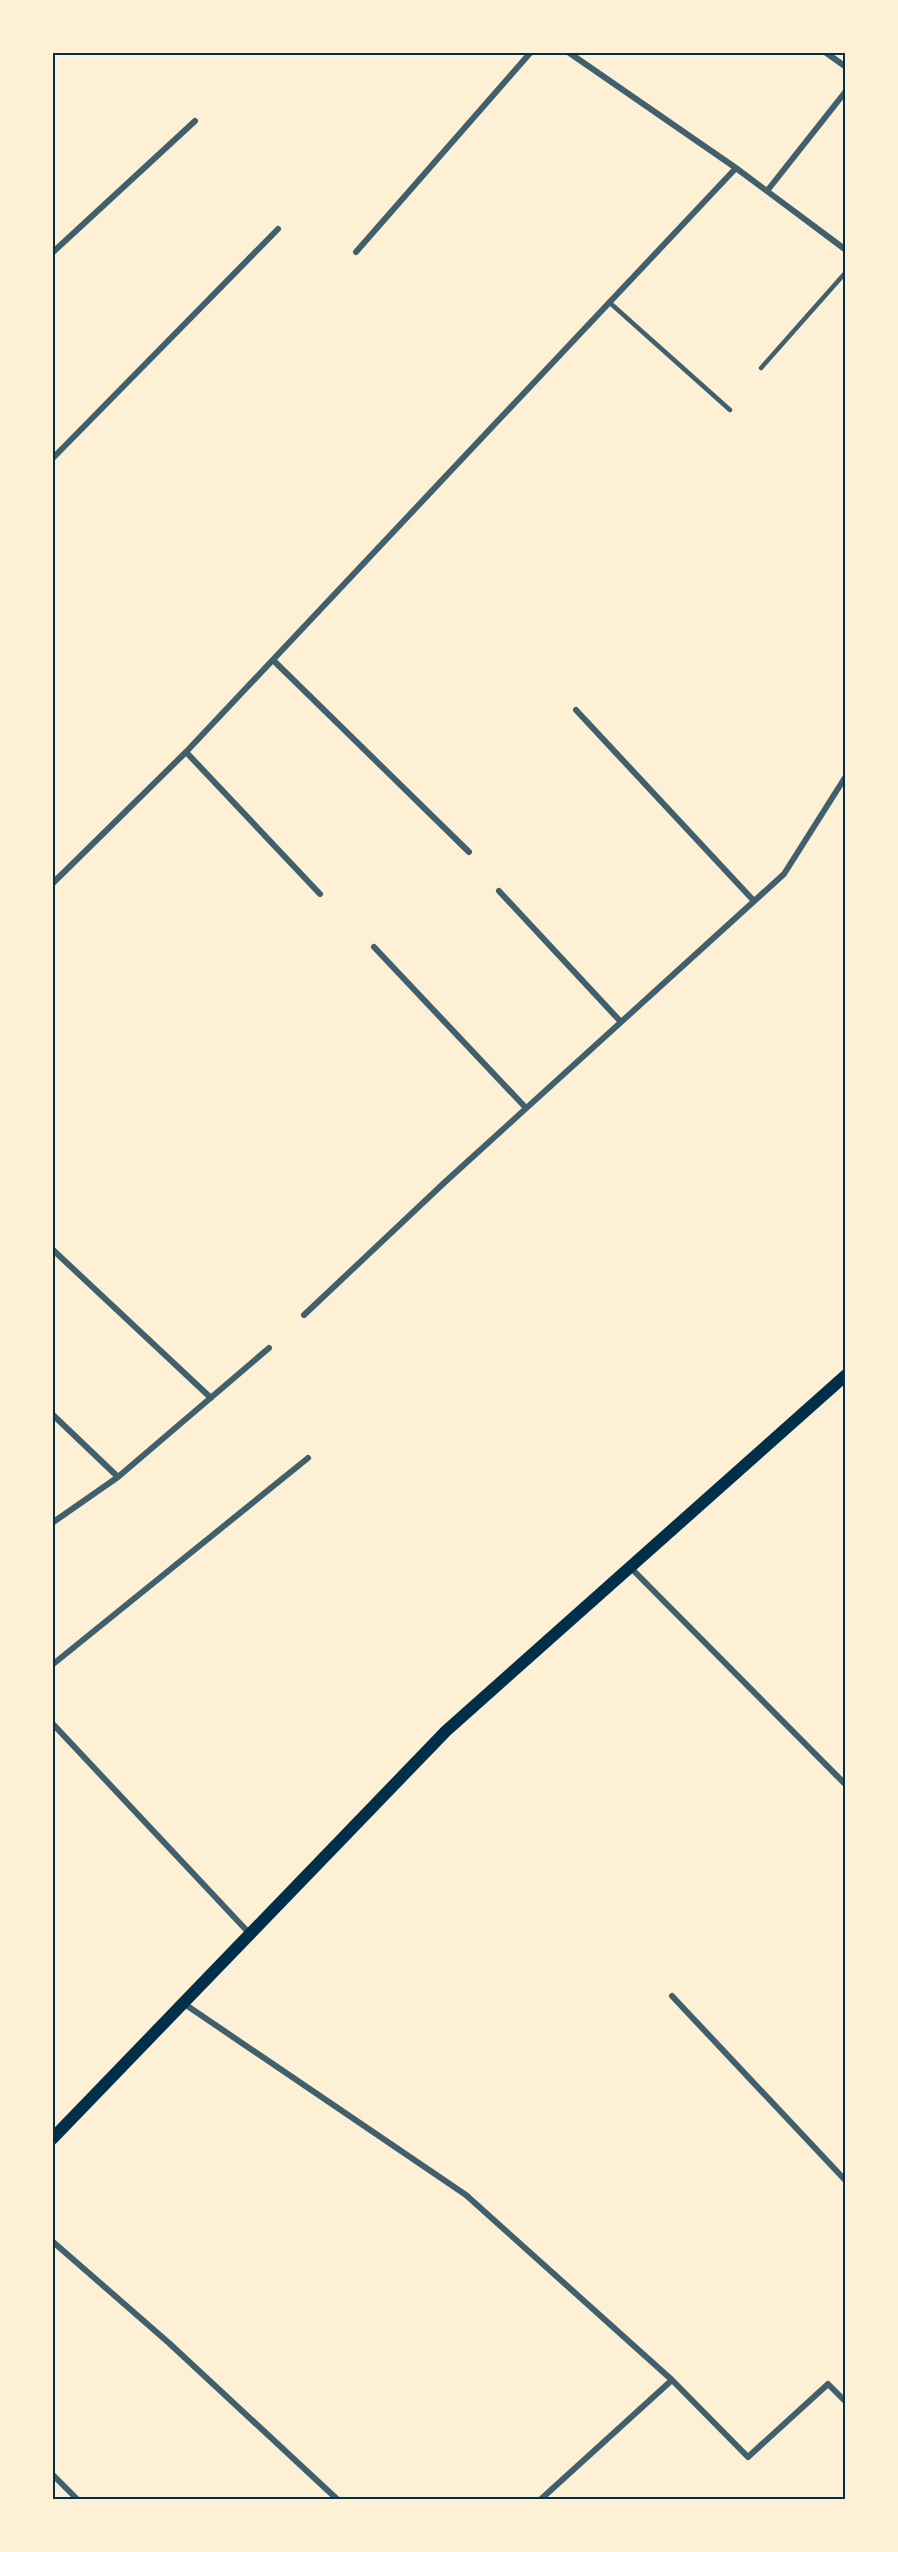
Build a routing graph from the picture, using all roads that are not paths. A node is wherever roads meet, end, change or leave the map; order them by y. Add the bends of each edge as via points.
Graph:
1 (531, 52) edge
2 (568, 52) edge
3 (825, 52) edge
4 (846, 67) edge
5 (846, 91) edge
6 (195, 121) dead end
7 (736, 168) junction
8 (767, 191) junction
9 (278, 229) dead end
10 (846, 250) edge
11 (356, 252) dead end
12 (52, 253) edge
13 (846, 272) edge
14 (609, 302) junction
15 (761, 368) dead end
16 (730, 410) dead end
17 (52, 459) edge
18 (273, 660) junction
19 (576, 710) dead end
20 (186, 752) junction
21 (846, 776) edge
22 (469, 852) dead end
23 (52, 884) edge
24 (499, 891) dead end
25 (320, 894) dead end
26 (754, 901) junction
27 (374, 947) dead end
28 (621, 1022) junction
29 (526, 1108) junction
30 (52, 1249) edge
31 (304, 1315) dead end
32 (269, 1348) dead end
33 (846, 1375) edge
34 (211, 1398) junction
35 (52, 1414) edge
36 (308, 1458) dead end
37 (118, 1477) junction
38 (52, 1523) edge
39 (630, 1567) junction
40 (52, 1665) edge
41 (52, 1723) edge
42 (846, 1785) edge
43 (250, 1934) junction
44 (672, 1996) dead end
45 (183, 2003) junction
46 (52, 2139) edge
47 (846, 2181) edge
48 (52, 2241) edge
49 (672, 2380) junction
50 (846, 2402) edge
51 (52, 2474) edge
52 (78, 2499) edge
53 (338, 2499) edge
54 (540, 2499) edge

1 - 11 street
2 - 7 street
3 - 4 street
5 - 8 street
6 - 12 street
7 - 8 street
7 - 14 street
8 - 10 street
9 - 17 street
13 - 15 lane
14 - 16 lane
14 - 18 street
18 - 20 street
18 - 22 street
19 - 26 street
20 - 23 street
20 - 25 street
21 - 26 street via 784,873
24 - 28 street
26 - 28 street
27 - 29 street
28 - 29 street
29 - 31 street
30 - 34 street
32 - 34 street
33 - 39 main road
34 - 37 street
35 - 37 street
36 - 40 street
37 - 38 street
39 - 42 street
39 - 43 main road via 446,1731
41 - 43 street
43 - 45 main road
44 - 47 street
45 - 46 main road
45 - 49 street via 466,2195
48 - 53 street
49 - 50 street via 748,2457 828,2384
49 - 54 street
51 - 52 street

